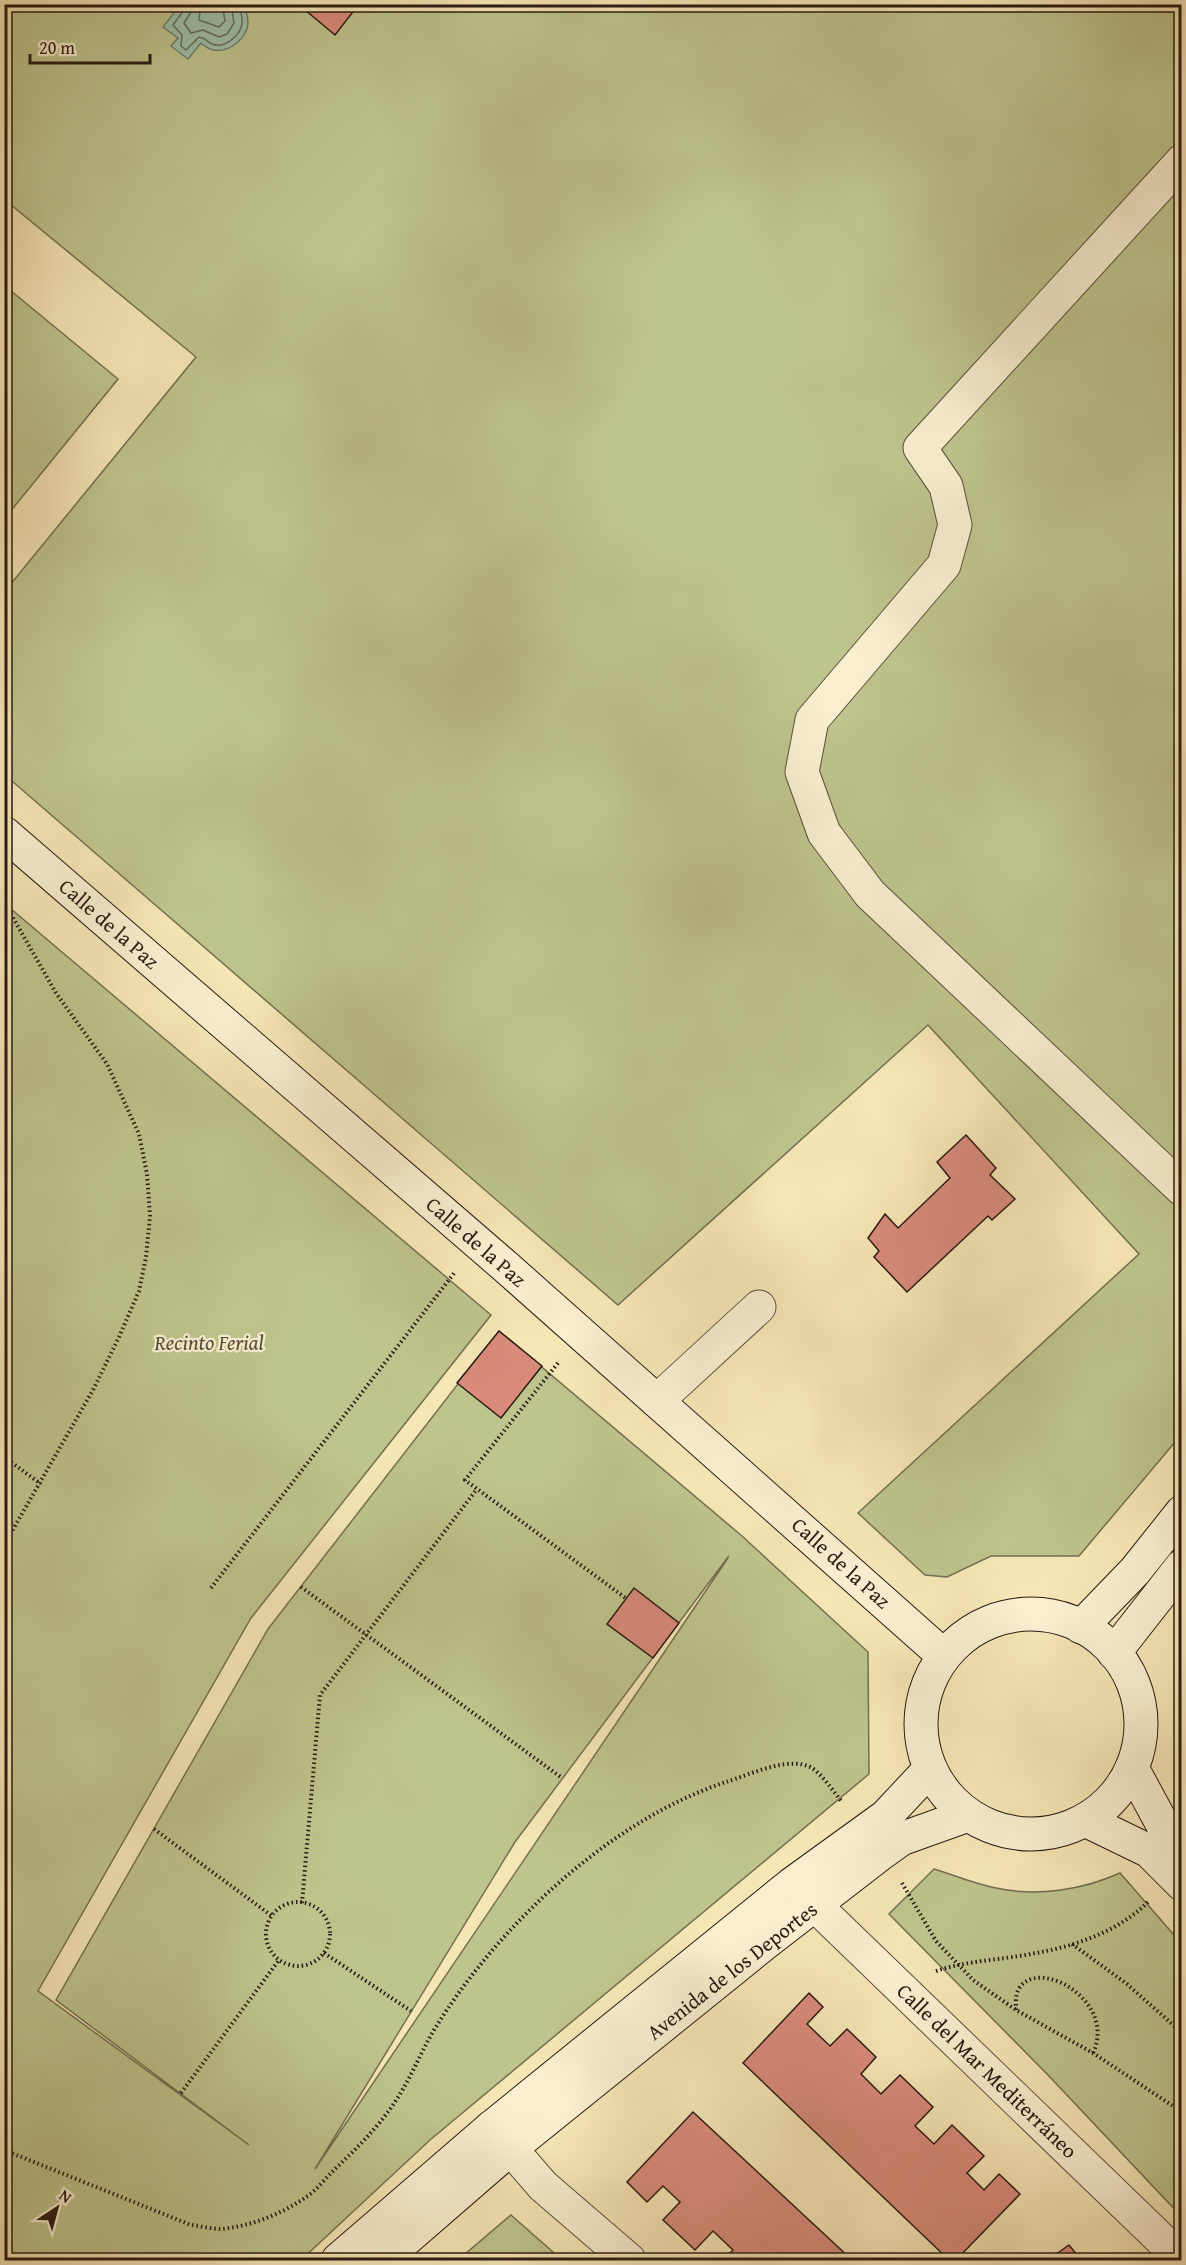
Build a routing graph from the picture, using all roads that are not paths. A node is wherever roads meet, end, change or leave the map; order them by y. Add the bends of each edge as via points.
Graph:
1 (1182, 161) edge
2 (4, 833) edge
3 (1182, 1189) edge
4 (759, 1307) dead end
5 (657, 1401) junction
6 (1182, 1512) edge
7 (1182, 1566) edge
8 (1081, 1627) junction
9 (1114, 1653) junction
10 (944, 1656) junction
11 (1132, 1768) junction
12 (930, 1769) junction
13 (968, 1815) junction
14 (1084, 1820) junction
15 (1179, 1869) edge
16 (804, 1895) junction
17 (501, 2138) junction
18 (338, 2260) edge
19 (381, 2260) edge
20 (629, 2260) edge
21 (1179, 2260) edge

1 - 3 street via 920,448 946,486 955,525 944,565 812,720 802,772 824,833 870,894
2 - 5 street, Calle de la Paz
4 - 5 street
5 - 10 street, Calle de la Paz
6 - 8 street via 1135,1571
7 - 9 street
8 - 9 street
8 - 10 street via 1038,1614 1000,1618 968,1634
9 - 11 street via 1129,1674 1137,1697 1141,1726
10 - 12 street via 926,1692 921,1728
11 - 14 street via 1111,1800
11 - 15 street via 1165,1829
12 - 13 street via 953,1803
12 - 16 street, Avenida de los Deportes
13 - 14 street via 1011,1833 1033,1834 1056,1832
13 - 16 street, Avenida de los Deportes via 901,1839
14 - 15 street
16 - 17 street, Avenida de los Deportes
16 - 21 street, Calle del Mar Mediterráneo
17 - 18 street, Avenida de los Deportes
17 - 19 street, Avenida de los Deportes
17 - 20 street via 543,2186

